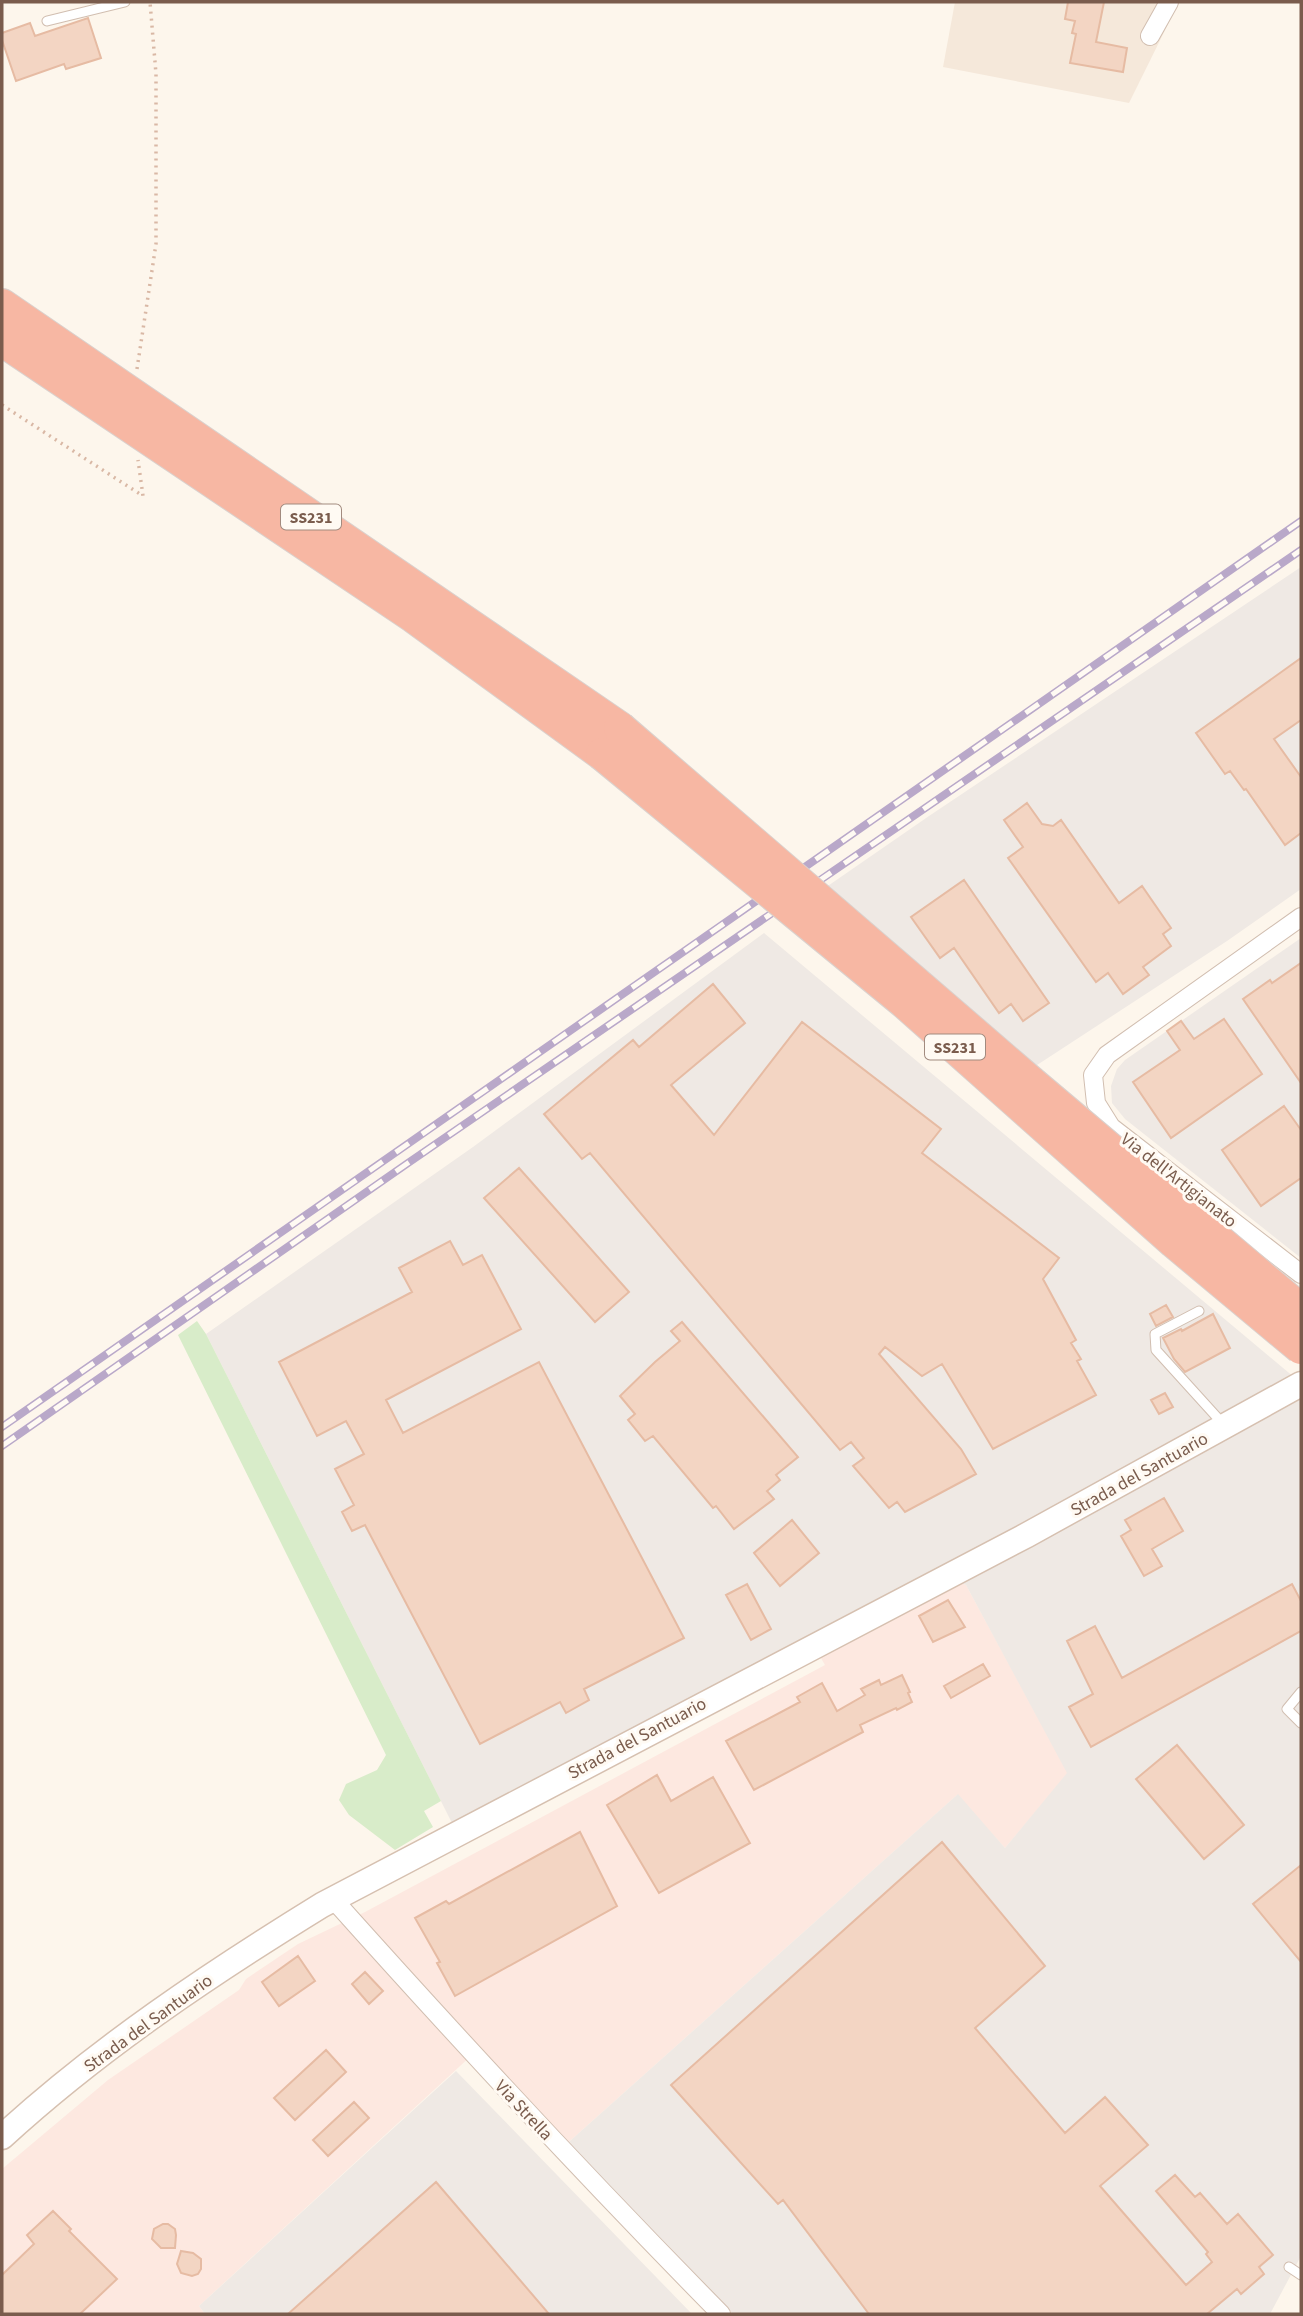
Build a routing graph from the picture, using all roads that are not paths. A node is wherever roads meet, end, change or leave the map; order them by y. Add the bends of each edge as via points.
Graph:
1 (125, 2) edge
2 (1169, 2) edge
3 (47, 21) dead end
4 (1150, 36) dead end
5 (2, 305) edge
6 (2, 340) edge
7 (1301, 917) edge
8 (1301, 1275) edge
9 (1301, 1310) edge
10 (1199, 1311) dead end
11 (1301, 1348) edge
12 (1301, 1384) edge
13 (1225, 1426) junction
14 (1301, 1692) edge
15 (1301, 1723) edge
16 (333, 1899) junction
17 (2, 2137) edge
18 (1289, 2267) dead end
19 (1301, 2275) edge
20 (721, 2314) edge

1 - 3 lane
2 - 4 street
5 - 9 highway, SS231, bridge via 620,728
6 - 11 highway, SS231, bridge via 414,617 602,754 904,1002 1174,1242
7 - 8 street, Via dell'Artigianato via 1107,1055 1093,1075 1096,1103 1111,1126
10 - 13 lane via 1155,1334 1156,1350
12 - 13 street, Strada del Santuario
13 - 16 street, Strada del Santuario via 1005,1547
14 - 15 lane via 1287,1709
16 - 17 street, Strada del Santuario via 247,1951 151,2018
16 - 20 street, Via Strella via 490,2074
18 - 19 lane

